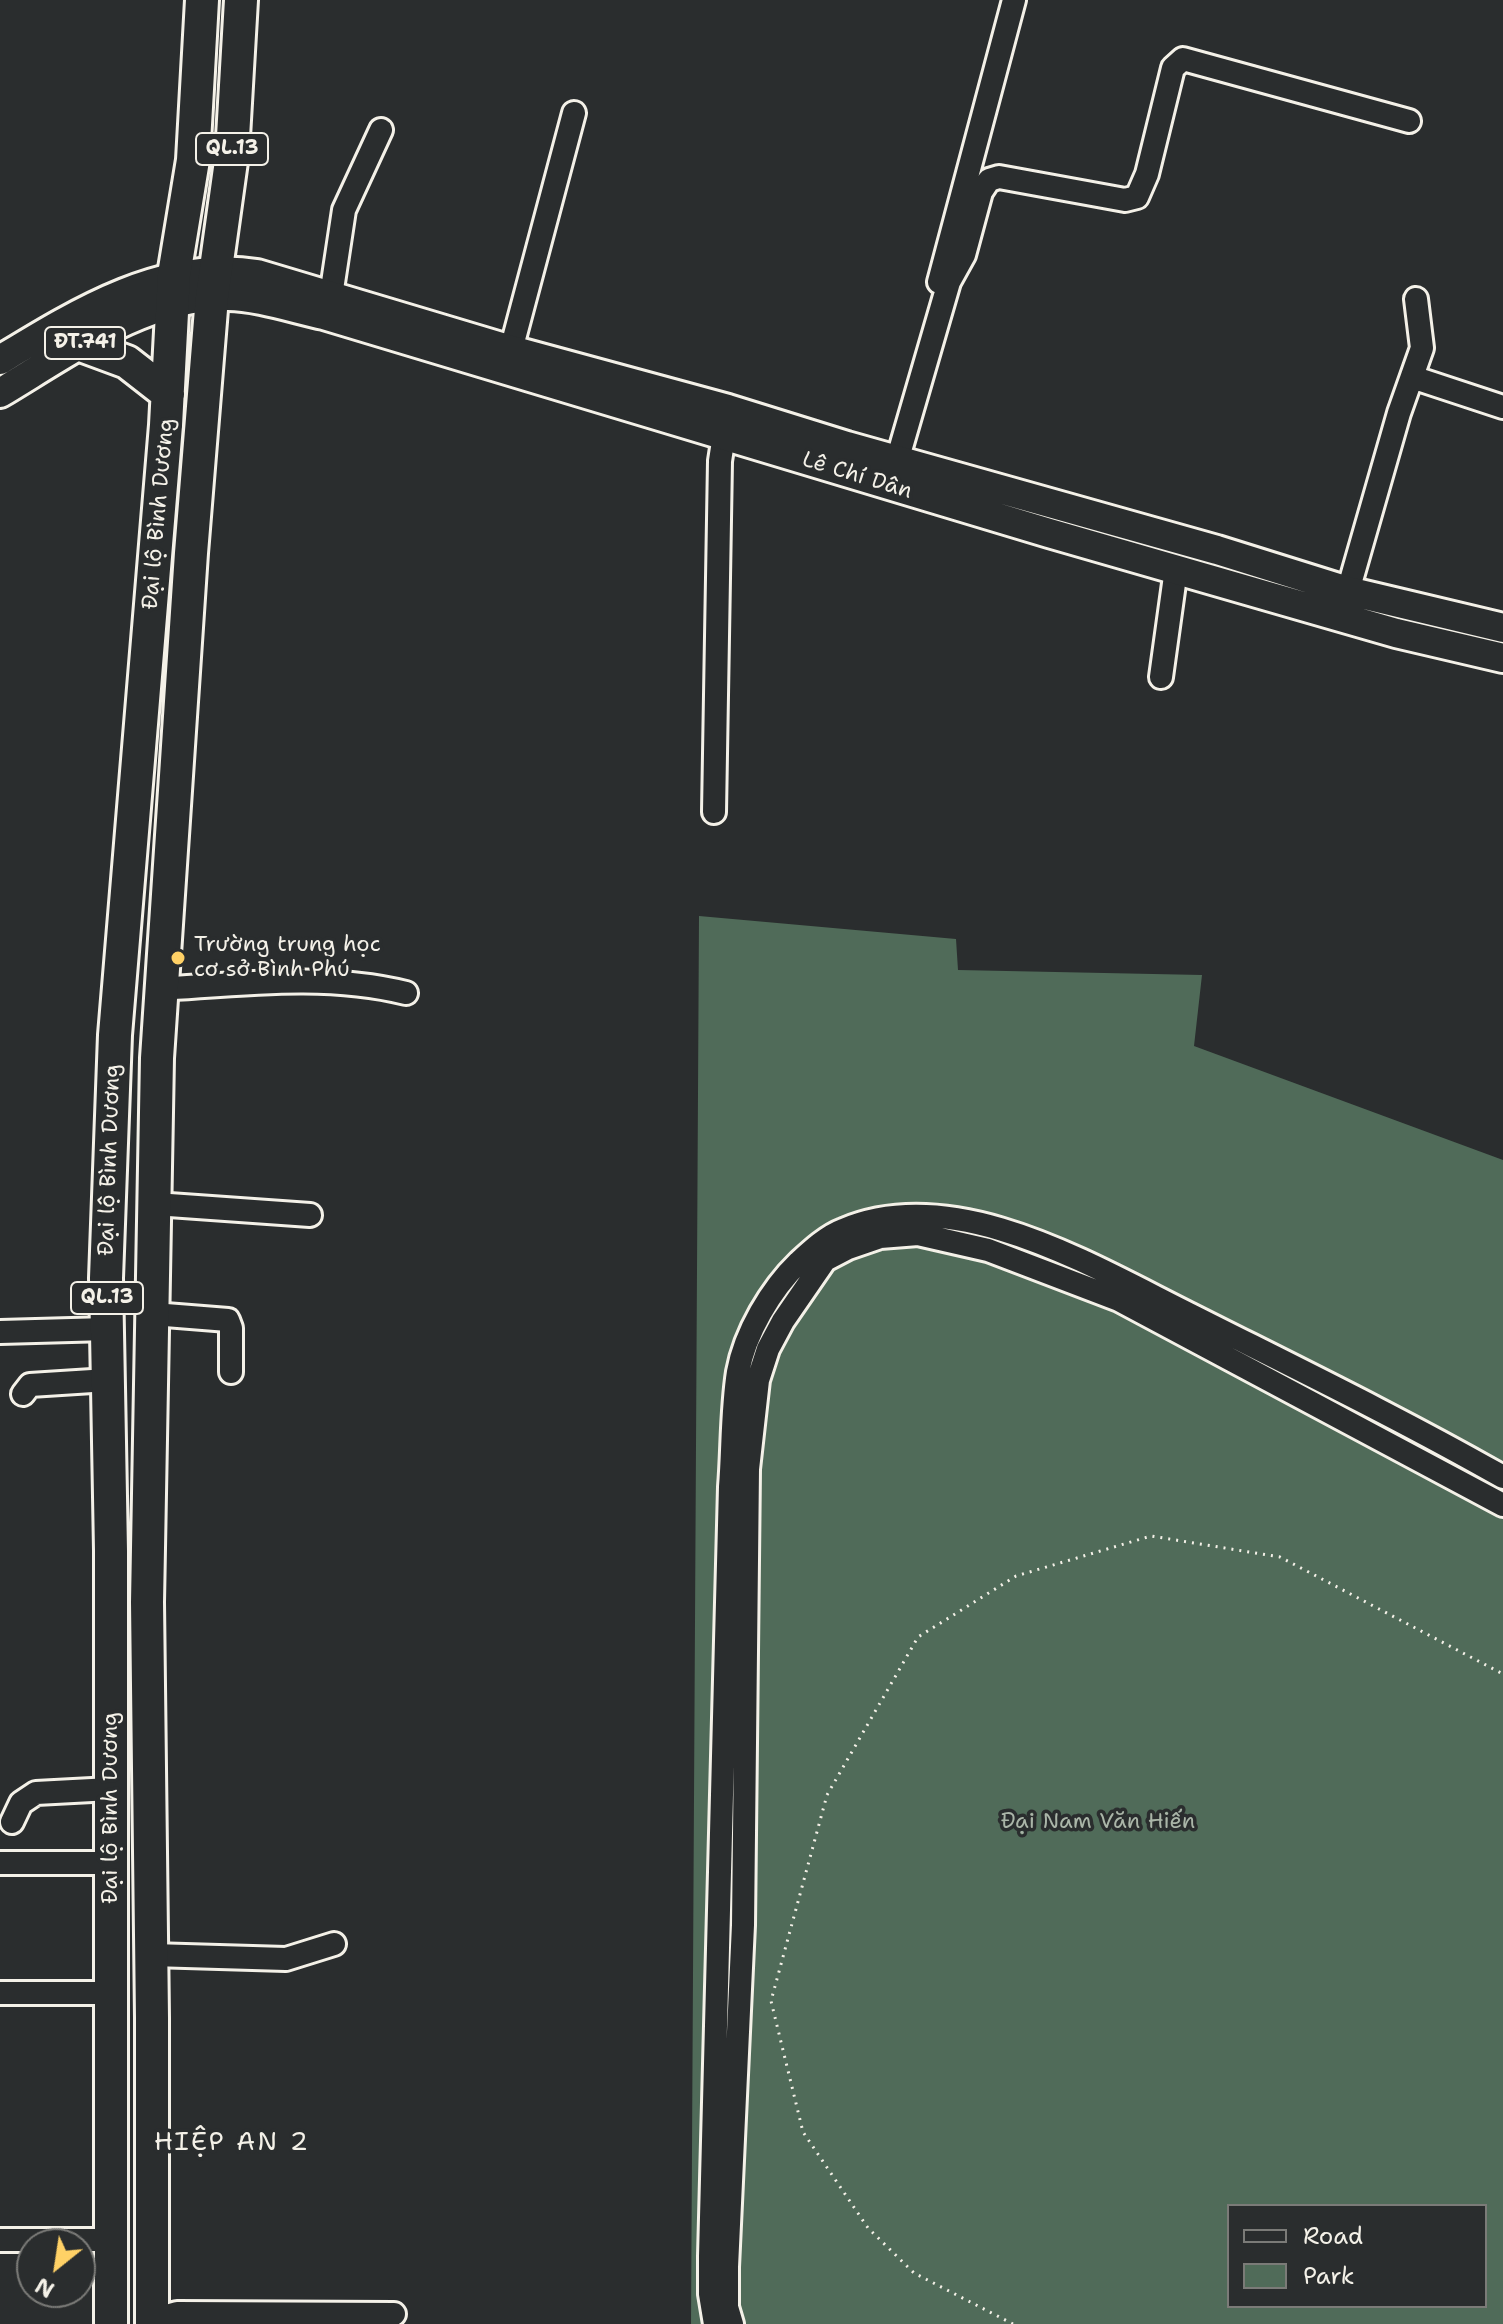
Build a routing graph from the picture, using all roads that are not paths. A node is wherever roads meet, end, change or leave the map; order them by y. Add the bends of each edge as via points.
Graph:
1 (202, 0) edge
2 (241, 0) edge
3 (1014, 0) edge
4 (574, 113) dead end
5 (1409, 121) dead end
6 (381, 130) dead end
7 (213, 284) junction
8 (174, 289) junction
9 (331, 296) junction
10 (1416, 299) dead end
11 (81, 345) junction
12 (511, 350) junction
13 (0, 360) edge
14 (1412, 377) junction
15 (0, 393) edge
16 (168, 394) junction
17 (914, 400) junction
18 (1503, 407) edge
19 (726, 422) junction
20 (897, 461) junction
21 (1176, 569) junction
22 (1348, 591) junction
23 (1503, 628) edge
24 (1503, 658) edge
25 (1161, 677) dead end
26 (714, 812) dead end
27 (127, 892) junction
28 (167, 894) junction
29 (161, 989) junction
30 (406, 993) dead end
31 (155, 1204) junction
32 (310, 1215) dead end
33 (153, 1314) junction
34 (107, 1329) junction
35 (0, 1332) edge
36 (231, 1372) dead end
37 (108, 1380) junction
38 (23, 1394) dead end
39 (1503, 1477) edge
40 (1503, 1505) edge
41 (111, 1789) junction
42 (12, 1822) dead end
43 (0, 1863) edge
44 (111, 1863) junction
45 (334, 1944) dead end
46 (152, 1955) junction
47 (0, 1993) edge
48 (111, 1993) junction
49 (0, 2240) edge
50 (111, 2240) junction
51 (394, 2314) dead end
52 (152, 2322) edge
53 (111, 2324) edge
54 (715, 2324) edge
55 (732, 2324) edge

1 - 8 highway, Đại lộ Bình Dương / QL.13 via 193,160
2 - 7 highway, Đại lộ Bình Dương / QL.13 via 232,154
3 - 17 street via 914,379
4 - 12 street
5 - 17 street via 1183,59 1173,68 1137,197 1125,200 999,177 989,180 964,255 949,282
6 - 9 street via 344,210
7 - 8 main road
7 - 9 main road, Lê Chí Dân via 257,274
7 - 19 main road, Lê Chí Dân via 230,296 324,315
7 - 28 highway, Đại lộ Bình Dương / QL.13
8 - 11 main road, ĐT.741
8 - 13 main road, ĐT.741 via 129,291
8 - 16 highway, Đại lộ Bình Dương / QL.13
9 - 12 main road, Lê Chí Dân
10 - 14 street via 1422,348
11 - 15 main road, ĐT.741
11 - 16 highway via 127,362
12 - 19 main road, Lê Chí Dân
14 - 18 street
14 - 22 street
16 - 27 highway, Đại lộ Bình Dương / QL.13
17 - 20 street
19 - 20 main road, Lê Chí Dân
19 - 21 main road, Lê Chí Dân
19 - 26 street via 716,585
20 - 22 main road, Lê Chí Dân
21 - 24 main road, Lê Chí Dân
21 - 25 street
22 - 23 main road, Lê Chí Dân
27 - 28 highway
27 - 34 highway, Đại lộ Bình Dương / QL.13 via 115,1035
28 - 29 highway, Đại lộ Bình Dương / QL.13
29 - 30 street via 299,981 369,984
29 - 31 highway, Đại lộ Bình Dương / QL.13
31 - 32 street
31 - 33 highway, Đại lộ Bình Dương / QL.13
33 - 36 street via 228,1320
33 - 46 highway, Đại lộ Bình Dương / QL.13 via 147,1602
34 - 35 street
34 - 37 highway, Đại lộ Bình Dương / QL.13
37 - 38 street via 30,1385
37 - 41 highway, Đại lộ Bình Dương / QL.13
39 - 54 street via 1377,1407 1019,1235 952,1219 874,1219 839,1231 784,1277 762,1311 739,1371 730,1487 710,2256
40 - 55 street via 1119,1300 988,1250 918,1234 880,1237 825,1260 768,1349 758,1380 748,1469 743,1925 727,2267
41 - 42 street via 36,1793 21,1803
41 - 44 highway, Đại lộ Bình Dương / QL.13
43 - 44 street
44 - 48 highway, Đại lộ Bình Dương / QL.13
45 - 46 street via 286,1959
46 - 52 highway, Đại lộ Bình Dương / QL.13
47 - 48 street
48 - 50 highway, Đại lộ Bình Dương / QL.13
49 - 50 street
50 - 53 highway, Đại lộ Bình Dương / QL.13
51 - 52 street via 177,2313

